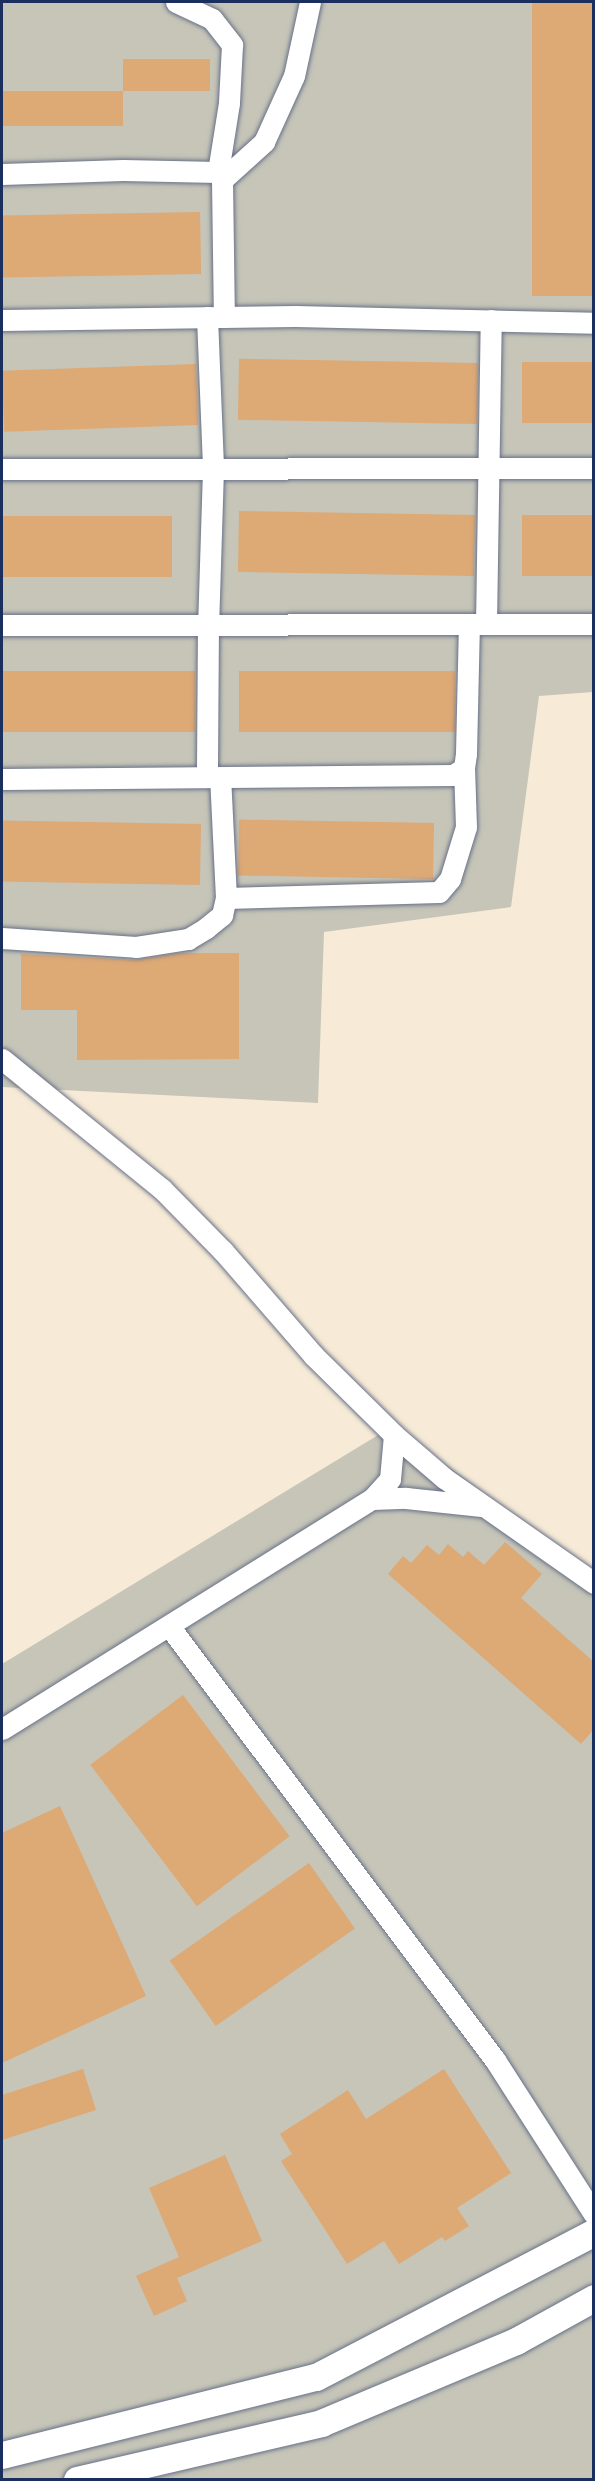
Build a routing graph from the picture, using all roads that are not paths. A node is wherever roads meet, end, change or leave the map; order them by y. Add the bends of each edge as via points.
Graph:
1 (176, 2) edge
2 (310, 2) edge
3 (2, 174) edge
4 (220, 176) junction
5 (215, 317) junction
6 (2, 320) edge
7 (491, 320) junction
8 (594, 323) edge
9 (594, 468) edge
10 (2, 469) edge
11 (213, 469) junction
12 (489, 469) junction
13 (207, 624) junction
14 (478, 624) junction
15 (594, 624) edge
16 (2, 625) edge
17 (464, 768) junction
18 (213, 777) junction
19 (2, 779) edge
20 (225, 898) junction
21 (2, 938) edge
22 (2, 1059) edge
23 (394, 1436) junction
24 (372, 1499) junction
25 (484, 1506) junction
26 (594, 1584) edge
27 (169, 1626) junction
28 (2, 1729) edge
29 (594, 2214) edge
30 (594, 2232) edge
31 (594, 2298) edge
32 (2, 2456) edge
33 (77, 2480) edge

1 - 4 street via 212,18 232,45
2 - 4 street via 294,76 264,142
3 - 4 street via 123,170
4 - 5 street
5 - 6 street
5 - 7 street
5 - 11 street
7 - 8 street
7 - 12 street
9 - 12 street
10 - 11 street
11 - 12 street
11 - 13 street
12 - 14 street
13 - 14 street
13 - 16 street
13 - 18 street
14 - 15 street
14 - 17 street
17 - 18 street via 453,775
17 - 20 street via 466,827 450,879 439,892
18 - 19 street
18 - 20 street
20 - 21 street via 222,915 188,939 169,944 135,947
22 - 23 street via 162,1189 223,1251 313,1355
23 - 24 street via 390,1479
23 - 25 street
24 - 25 street via 406,1498
24 - 27 street
25 - 26 street
27 - 28 street
27 - 29 street via 495,2060
30 - 32 main road via 316,2377
31 - 33 main road via 516,2341 321,2423

